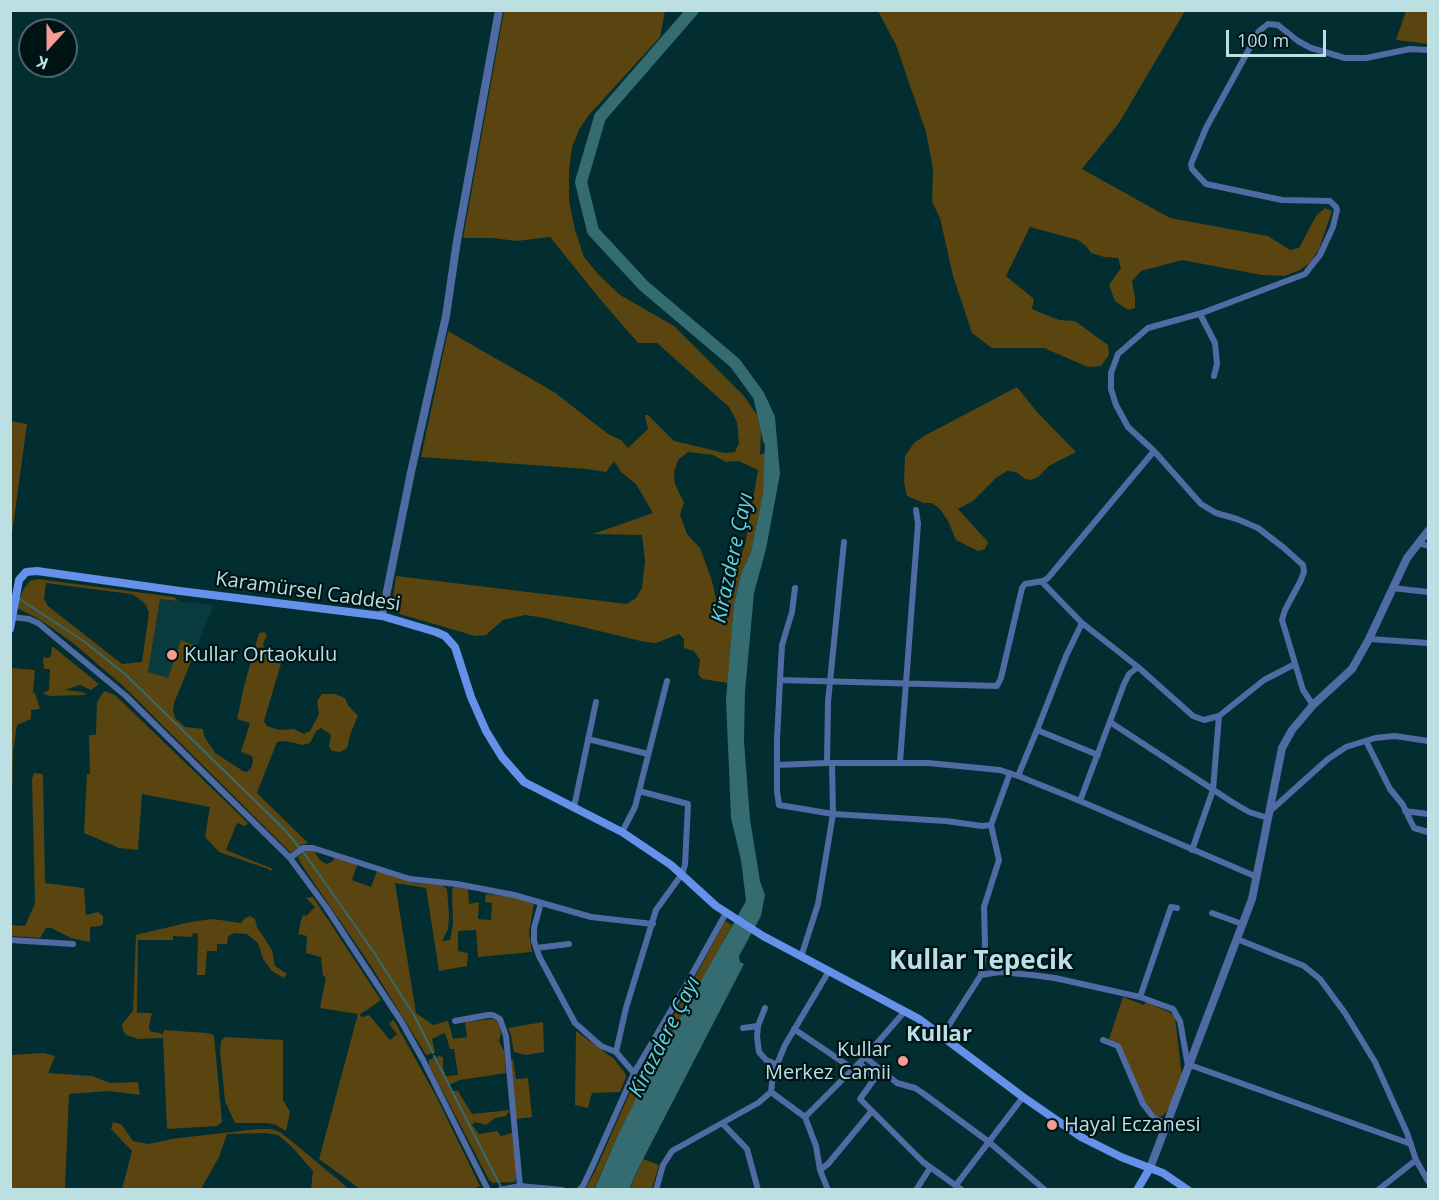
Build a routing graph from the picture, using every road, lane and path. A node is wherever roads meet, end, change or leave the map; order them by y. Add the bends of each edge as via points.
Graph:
1 (499, 10) edge
2 (1428, 50) edge
3 (1200, 314) junction
4 (1214, 376) dead end
5 (1154, 451) junction
6 (916, 510) dead end
7 (1428, 531) edge
8 (844, 542) dead end
9 (1418, 543) junction
10 (1428, 546) edge
11 (1042, 582) junction
12 (795, 588) dead end
13 (1392, 588) junction
14 (1428, 592) edge
15 (12, 612) edge
16 (382, 616) junction
17 (1082, 623) junction
18 (10, 629) edge
19 (1369, 639) junction
20 (1428, 643) edge
21 (1295, 664) junction
22 (1138, 667) junction
23 (780, 680) junction
24 (829, 680) junction
25 (667, 681) dead end
26 (907, 682) junction
27 (596, 702) dead end
28 (1312, 705) junction
29 (1219, 716) junction
30 (1110, 722) junction
31 (1037, 730) junction
32 (588, 739) junction
33 (1366, 741) junction
34 (1428, 741) edge
35 (648, 754) junction
36 (1098, 755) junction
37 (900, 762) junction
38 (829, 763) junction
39 (777, 765) junction
40 (1010, 773) junction
41 (1018, 776) junction
42 (1213, 790) junction
43 (639, 791) junction
44 (1080, 801) junction
45 (574, 807) junction
46 (1406, 811) junction
47 (833, 814) junction
48 (1428, 814) edge
49 (1268, 816) junction
50 (991, 825) junction
51 (622, 831) junction
52 (1428, 832) edge
53 (1192, 850) junction
54 (293, 856) junction
55 (682, 874) junction
56 (1257, 877) junction
57 (541, 903) junction
58 (1177, 908) dead end
59 (726, 913) junction
60 (1212, 913) dead end
61 (652, 924) junction
62 (1242, 924) junction
63 (1237, 939) junction
64 (10, 940) edge
65 (73, 944) dead end
66 (569, 944) dead end
67 (536, 948) junction
68 (801, 957) junction
69 (829, 971) junction
70 (981, 975) junction
71 (1140, 997) junction
72 (765, 1008) dead end
73 (905, 1011) junction
74 (455, 1021) dead end
75 (758, 1026) junction
76 (743, 1028) dead end
77 (794, 1029) junction
78 (942, 1036) junction
79 (1103, 1040) dead end
80 (616, 1052) junction
81 (865, 1057) junction
82 (777, 1065) junction
83 (856, 1066) junction
84 (1190, 1067) junction
85 (634, 1073) junction
86 (771, 1092) junction
87 (1023, 1097) junction
88 (871, 1112) junction
89 (805, 1117) junction
90 (723, 1124) junction
91 (1167, 1124) junction
92 (989, 1142) junction
93 (1411, 1144) junction
94 (1416, 1160) junction
95 (930, 1168) junction
96 (1150, 1168) junction
97 (820, 1170) junction
98 (1428, 1180) edge
99 (956, 1185) junction
100 (520, 1186) junction
101 (503, 1188) edge
102 (488, 1190) edge
103 (561, 1190) edge
104 (579, 1190) edge
105 (656, 1190) edge
106 (758, 1190) edge
107 (828, 1190) edge
108 (916, 1190) edge
109 (962, 1190) edge
110 (1045, 1190) edge
111 (1137, 1190) edge
112 (1188, 1190) edge
113 (1378, 1190) edge

1 - 16 street via 446,316
2 - 3 street via 1344,58 1311,48 1278,25 1268,24 1259,31 1206,128 1192,169 1213,186 1282,200 1330,201 1337,215 1320,255 1305,274
3 - 4 street via 1215,343
3 - 5 street via 1148,328 1121,350 1112,366 1111,389 1119,412 1134,435
5 - 11 street
5 - 21 street via 1206,508 1258,528 1302,563 1303,575 1282,620
6 - 26 street
7 - 9 street
8 - 24 street
9 - 10 street
9 - 13 street
11 - 17 street
11 - 26 street via 1028,583 1022,588 998,684
12 - 23 street via 782,645
13 - 14 street
13 - 19 street
15 - 16 main road, Karamürsel Caddesi via 22,575 37,571
15 - 18 main road, Karamürsel Caddesi
15 - 54 street via 38,623 126,696
16 - 45 main road, Karamürsel Caddesi via 436,632 451,642 477,711 502,757 524,782
17 - 22 street
17 - 31 street
19 - 20 street
19 - 28 street via 1352,669
21 - 28 street
21 - 29 street via 1264,680
22 - 29 street via 1193,716 1204,720
22 - 30 street via 1127,678
23 - 24 street
23 - 39 street
24 - 26 street
24 - 38 street
25 - 35 street
26 - 37 street
27 - 32 street
28 - 49 street via 1282,748
29 - 42 street
30 - 36 street
30 - 42 street
31 - 36 street
31 - 41 street
32 - 35 street
32 - 45 street
33 - 34 street via 1395,736
33 - 46 street
33 - 49 street via 1346,747 1328,759
35 - 43 street
36 - 44 street
37 - 38 street
37 - 40 street
38 - 39 street
38 - 47 street
39 - 47 street via 780,805
40 - 41 street
40 - 50 street
41 - 44 street
42 - 49 street via 1249,812
42 - 53 street
43 - 51 street
43 - 55 street via 688,804
44 - 53 street
45 - 51 main road, Karamürsel Caddesi
46 - 48 street
46 - 52 street via 1414,828
47 - 50 street
47 - 68 street via 818,904
49 - 56 street
50 - 70 street via 999,860 984,907
51 - 55 main road, Karamürsel Caddesi
53 - 56 street
54 - 57 street via 303,848 319,849 410,879 457,884
54 - 102 street via 401,1021
55 - 59 main road, Karamürsel Caddesi
55 - 61 street via 658,906
56 - 62 street
57 - 61 street via 591,917
57 - 67 street via 534,928
58 - 71 street via 1171,907
59 - 68 main road, Karamürsel Caddesi
59 - 85 street
60 - 62 street
61 - 80 street
62 - 63 street
63 - 84 street
63 - 93 street via 1305,966 1320,979 1375,1062
64 - 65 street
66 - 67 street
67 - 80 street via 575,1023 601,1046
68 - 69 main road, Karamürsel Caddesi
69 - 73 main road, Karamürsel Caddesi
69 - 77 street
70 - 71 street via 1000,972 1043,976
70 - 78 street
71 - 84 street via 1176,1011
72 - 75 street
73 - 78 main road, Karamürsel Caddesi
73 - 81 street
74 - 100 street via 488,1015 500,1019 506,1036
75 - 76 street
75 - 82 street via 759,1052
77 - 82 street
77 - 83 street
78 - 87 main road, Karamürsel Caddesi
79 - 91 street via 1118,1046 1143,1104 1154,1118
80 - 85 street
81 - 83 street
81 - 92 street via 897,1083 915,1088
82 - 86 street
83 - 88 street via 875,1078 860,1099
83 - 89 street
84 - 91 street
84 - 93 street
85 - 104 street
86 - 89 street
86 - 90 street
87 - 92 street
87 - 96 main road, Karamürsel Caddesi via 1082,1137
88 - 95 street
88 - 97 street
89 - 97 street
90 - 105 street via 672,1151 663,1165
90 - 106 street via 747,1149
91 - 96 street
92 - 99 street
92 - 110 street
93 - 94 street
94 - 98 street
94 - 113 street
95 - 99 street
95 - 108 street
96 - 111 main road
96 - 112 main road, Karamürsel Caddesi
97 - 107 street
99 - 109 street
100 - 101 street
100 - 103 street

